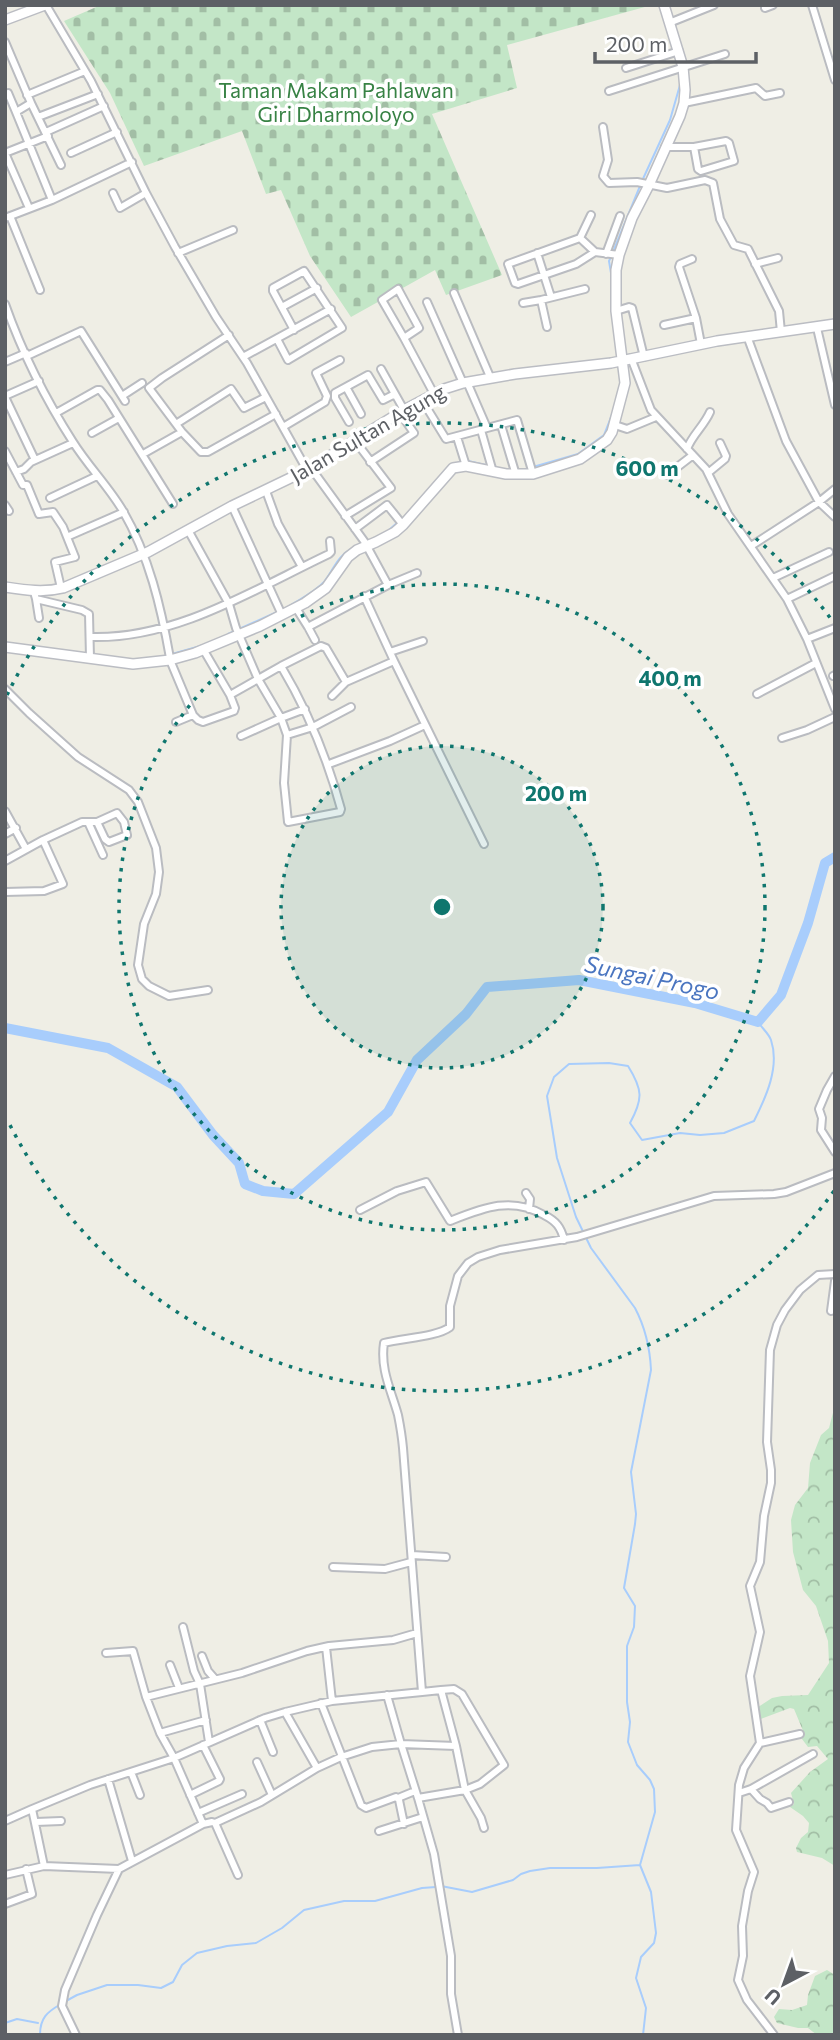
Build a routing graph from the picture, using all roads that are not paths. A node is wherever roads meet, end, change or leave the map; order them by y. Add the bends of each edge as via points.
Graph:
1 (46, 5) edge
2 (664, 5) edge
3 (715, 5) edge
4 (812, 5) edge
5 (694, 9) edge
6 (5, 20) edge
7 (670, 23) junction
8 (5, 42) edge
9 (675, 52) junction
10 (725, 54) dead end
11 (625, 68) dead end
12 (679, 68) junction
13 (85, 71) junction
14 (835, 80) edge
15 (609, 91) dead end
16 (8, 93) dead end
17 (780, 93) dead end
18 (27, 94) junction
19 (98, 94) junction
20 (31, 103) junction
21 (684, 103) junction
22 (104, 106) junction
23 (16, 112) junction
24 (38, 117) junction
25 (603, 127) dead end
26 (117, 132) junction
27 (47, 134) junction
28 (28, 143) junction
29 (694, 147) junction
30 (665, 148) junction
31 (5, 153) edge
32 (71, 153) dead end
33 (132, 162) junction
34 (61, 165) dead end
35 (645, 184) junction
36 (113, 193) dead end
37 (146, 193) junction
38 (52, 200) junction
39 (29, 208) junction
40 (592, 215) dead end
41 (620, 216) dead end
42 (7, 217) edge
43 (233, 230) dead end
44 (580, 238) junction
45 (595, 252) junction
46 (178, 253) junction
47 (537, 253) junction
48 (613, 255) junction
49 (692, 258) dead end
50 (778, 258) dead end
51 (755, 264) junction
52 (545, 275) junction
53 (317, 288) junction
54 (585, 289) dead end
55 (40, 290) dead end
56 (454, 293) dead end
57 (551, 297) junction
58 (541, 300) junction
59 (427, 302) dead end
60 (523, 303) dead end
61 (5, 304) edge
62 (282, 307) junction
63 (331, 309) junction
64 (616, 311) junction
65 (695, 318) junction
66 (9, 324) edge
67 (835, 324) edge
68 (664, 326) dead end
69 (547, 327) dead end
70 (817, 328) junction
71 (294, 330) junction
72 (781, 332) junction
73 (229, 335) junction
74 (747, 336) junction
75 (404, 338) junction
76 (277, 339) junction
77 (701, 344) junction
78 (27, 354) junction
79 (243, 357) junction
80 (644, 357) junction
81 (340, 360) dead end
82 (620, 361) junction
83 (5, 362) edge
84 (382, 369) dead end
85 (491, 379) junction
86 (39, 381) junction
87 (465, 382) junction
88 (142, 383) dead end
89 (346, 387) junction
90 (395, 394) junction
91 (434, 394) junction
92 (5, 397) edge
93 (266, 397) junction
94 (422, 400) junction
95 (835, 405) edge
96 (402, 411) junction
97 (710, 412) dead end
98 (56, 413) junction
99 (276, 414) junction
100 (361, 414) dead end
101 (656, 416) junction
102 (119, 418) junction
103 (16, 420) junction
104 (349, 422) dead end
105 (5, 424) edge
106 (176, 424) junction
107 (501, 425) junction
108 (615, 425) junction
109 (283, 427) junction
110 (484, 429) junction
111 (182, 432) junction
112 (92, 433) dead end
113 (457, 437) junction
114 (356, 442) junction
115 (73, 443) junction
116 (720, 443) dead end
117 (687, 449) junction
118 (5, 451) edge
119 (142, 454) junction
120 (693, 455) junction
121 (35, 460) junction
122 (8, 462) edge
123 (370, 462) junction
124 (466, 466) junction
125 (309, 469) junction
126 (16, 472) junction
127 (493, 472) junction
128 (708, 473) junction
129 (533, 474) junction
130 (516, 475) junction
131 (667, 475) dead end
132 (97, 476) junction
133 (835, 489) edge
134 (266, 491) junction
135 (50, 498) dead end
136 (819, 502) junction
137 (173, 504) dead end
138 (232, 506) junction
139 (124, 512) junction
140 (345, 516) junction
141 (835, 517) edge
142 (403, 525) junction
143 (355, 529) junction
144 (188, 530) junction
145 (69, 536) dead end
146 (330, 541) dead end
147 (366, 544) junction
148 (751, 546) junction
149 (829, 552) dead end
150 (144, 554) junction
151 (302, 567) junction
152 (417, 573) dead end
153 (835, 576) edge
154 (773, 578) junction
155 (268, 585) junction
156 (388, 585) junction
157 (5, 587) edge
158 (61, 588) junction
159 (35, 595) junction
160 (365, 596) junction
161 (787, 599) junction
162 (229, 604) junction
163 (296, 608) junction
164 (280, 612) junction
165 (39, 618) dead end
166 (164, 626) junction
167 (308, 627) junction
168 (835, 628) edge
169 (238, 632) junction
170 (90, 638) junction
171 (807, 639) junction
172 (315, 640) dead end
173 (423, 641) dead end
174 (5, 647) edge
175 (203, 649) junction
176 (390, 652) junction
177 (170, 657) junction
178 (90, 658) junction
179 (394, 661) junction
180 (816, 663) junction
181 (281, 666) junction
182 (258, 679) junction
183 (346, 682) junction
184 (5, 689) edge
185 (757, 694) dead end
186 (230, 695) junction
187 (332, 696) dead end
188 (351, 707) dead end
189 (305, 709) junction
190 (835, 709) edge
191 (192, 715) junction
192 (835, 717) edge
193 (281, 718) junction
194 (176, 722) dead end
195 (425, 725) junction
196 (313, 727) junction
197 (287, 735) junction
198 (241, 736) dead end
199 (782, 738) dead end
200 (328, 764) junction
201 (5, 811) edge
202 (88, 822) junction
203 (97, 822) junction
204 (16, 828) junction
205 (5, 834) edge
206 (43, 840) junction
207 (484, 844) dead end
208 (26, 849) junction
209 (103, 856) dead end
210 (5, 861) edge
211 (5, 892) edge
212 (208, 990) dead end
213 (835, 1076) edge
214 (835, 1152) edge
215 (835, 1173) edge
216 (526, 1193) dead end
217 (529, 1209) junction
218 (360, 1210) dead end
219 (564, 1240) junction
220 (835, 1274) edge
221 (835, 1281) edge
222 (831, 1311) dead end
223 (446, 1557) dead end
224 (412, 1558) junction
225 (333, 1567) dead end
226 (183, 1627) dead end
227 (417, 1633) junction
228 (326, 1647) junction
229 (106, 1653) dead end
230 (202, 1656) dead end
231 (170, 1665) dead end
232 (215, 1679) junction
233 (200, 1684) junction
234 (179, 1688) junction
235 (441, 1690) junction
236 (422, 1692) junction
237 (387, 1695) junction
238 (146, 1696) junction
239 (332, 1701) junction
240 (321, 1703) junction
241 (285, 1712) junction
242 (206, 1720) junction
243 (260, 1720) junction
244 (160, 1733) junction
245 (800, 1734) dead end
246 (206, 1743) junction
247 (760, 1743) junction
248 (401, 1744) junction
249 (456, 1746) junction
250 (273, 1752) dead end
251 (813, 1754) dead end
252 (341, 1757) junction
253 (174, 1758) junction
254 (257, 1762) dead end
255 (317, 1768) junction
256 (131, 1772) junction
257 (108, 1779) junction
258 (751, 1789) junction
259 (465, 1790) junction
260 (739, 1793) junction
261 (242, 1794) dead end
262 (416, 1794) junction
263 (190, 1795) junction
264 (272, 1795) junction
265 (140, 1796) dead end
266 (398, 1798) junction
267 (789, 1802) dead end
268 (32, 1810) junction
269 (198, 1812) junction
270 (423, 1817) junction
271 (5, 1821) edge
272 (61, 1821) dead end
273 (36, 1822) junction
274 (215, 1824) junction
275 (404, 1824) junction
276 (203, 1825) junction
277 (484, 1828) dead end
278 (379, 1830) dead end
279 (132, 1861) junction
280 (44, 1866) junction
281 (26, 1869) junction
282 (119, 1869) junction
283 (5, 1875) edge
284 (238, 1875) dead end
285 (5, 1904) edge
286 (76, 2035) edge
287 (458, 2035) edge
288 (774, 2035) edge

1 - 6 main road
1 - 13 street
2 - 7 main road
3 - 5 street
4 - 14 street
5 - 7 street
7 - 9 main road
8 - 18 street
9 - 11 street
9 - 12 main road
10 - 12 street
12 - 15 street
12 - 21 main road
13 - 18 street
13 - 19 street
16 - 23 street
17 - 21 street via 765,96 756,88
18 - 20 street
19 - 22 street
19 - 24 street
20 - 23 street
20 - 24 street
21 - 30 main road
22 - 26 street
22 - 27 street
23 - 28 street
24 - 27 street
25 - 35 street via 608,160 604,178 614,184
26 - 32 street
26 - 33 street
27 - 28 street
27 - 34 street
28 - 31 street
28 - 38 street
29 - 29 street via 726,141 734,161 701,171
29 - 30 street
30 - 35 main road
31 - 39 street
33 - 37 street
33 - 38 street
35 - 48 main road
35 - 51 street via 667,188 705,180 713,183 720,219 732,243 747,248
36 - 37 street via 120,208
37 - 46 street
38 - 39 street
39 - 42 street
40 - 44 street
41 - 48 street
42 - 55 street
43 - 46 street
44 - 45 street
44 - 47 street
45 - 48 street
45 - 52 street
46 - 73 street
47 - 52 street
47 - 52 street via 508,263 514,281 518,284
48 - 64 main road
49 - 65 street via 679,267
50 - 51 street
51 - 72 street via 779,311
52 - 57 street
53 - 62 street
53 - 62 street via 304,271 275,286
53 - 63 street
54 - 57 street
56 - 85 street
57 - 58 street
58 - 60 street
58 - 69 street
59 - 87 street
61 - 66 street
62 - 71 street
63 - 71 street
63 - 76 street via 341,330 288,360
64 - 80 street via 632,309
64 - 82 main road
65 - 68 street
65 - 77 street
66 - 78 street
67 - 70 main road, Jalan Sultan Agung
70 - 72 main road, Jalan Sultan Agung
70 - 95 street
71 - 76 street
72 - 74 main road, Jalan Sultan Agung
73 - 79 street
73 - 106 street via 149,388
74 - 77 main road, Jalan Sultan Agung
74 - 136 street via 786,441
75 - 75 street via 382,300 398,289 419,328
75 - 91 street
76 - 79 street
77 - 80 main road, Jalan Sultan Agung
78 - 83 street
78 - 86 street
78 - 88 street via 82,331 124,399
79 - 93 street
80 - 82 main road, Jalan Sultan Agung
81 - 109 street via 316,373 327,396 325,402
82 - 85 main road, Jalan Sultan Agung
82 - 101 street
82 - 108 main road via 625,383
84 - 90 street
85 - 87 main road, Jalan Sultan Agung
86 - 92 street
86 - 98 street
87 - 91 main road, Jalan Sultan Agung
87 - 110 street
89 - 90 street via 368,375 383,400
89 - 100 street
89 - 104 street via 334,395
90 - 96 street
91 - 94 main road, Jalan Sultan Agung
92 - 103 street
93 - 99 street
93 - 106 street via 244,408 231,389
94 - 96 main road, Jalan Sultan Agung
94 - 113 street via 445,438
96 - 114 main road, Jalan Sultan Agung
96 - 123 street via 414,433
97 - 117 street
98 - 102 street via 99,390
98 - 115 street
99 - 109 street
99 - 111 street via 208,452 201,452
101 - 108 street via 630,428
101 - 117 street
102 - 112 street
102 - 119 street
103 - 105 street
103 - 121 street
106 - 111 street
107 - 110 street
107 - 129 street via 518,421
107 - 130 street
108 - 129 main road via 607,440 586,455
109 - 125 street
110 - 113 street
110 - 127 street
111 - 119 street
113 - 124 street
114 - 123 street
114 - 125 main road, Jalan Sultan Agung
115 - 121 street
115 - 132 street
116 - 128 street via 726,459
117 - 120 street
118 - 122 street
119 - 137 street
120 - 128 street
120 - 131 street
121 - 126 street
122 - 126 street
123 - 140 street via 391,488
124 - 127 main road
124 - 142 main road via 450,470
125 - 134 main road, Jalan Sultan Agung
125 - 140 street
126 - 158 street via 39,514 53,512 75,557 55,562
127 - 130 main road
128 - 148 street via 728,514
129 - 130 main road
132 - 135 street
132 - 139 street
133 - 136 street
134 - 138 main road, Jalan Sultan Agung
134 - 151 street
136 - 141 street
136 - 148 street
138 - 144 main road, Jalan Sultan Agung
138 - 155 street
139 - 145 street
139 - 150 street
140 - 143 street
142 - 143 street via 387,505
142 - 147 main road
143 - 147 street
144 - 150 main road, Jalan Sultan Agung
144 - 162 street
146 - 151 street via 331,553
147 - 156 street
147 - 163 main road via 348,557 326,587
148 - 154 street
149 - 154 street
150 - 158 main road, Jalan Sultan Agung
150 - 166 street
151 - 155 street
152 - 156 street
153 - 161 street
154 - 161 street
155 - 162 street
155 - 164 street
156 - 160 street
157 - 159 main road, Jalan Sultan Agung
158 - 159 main road, Jalan Sultan Agung
159 - 165 street
159 - 170 street via 89,614
160 - 167 street
160 - 176 street
161 - 171 street
162 - 166 street
162 - 169 street
163 - 164 main road
163 - 167 street
164 - 169 main road
166 - 170 street via 115,638
166 - 177 street
167 - 172 street
168 - 171 street
169 - 175 main road
169 - 182 street
170 - 178 street
171 - 180 street
173 - 176 street
174 - 178 main road
175 - 177 main road
175 - 186 street
176 - 179 street
177 - 178 main road via 133,664
177 - 191 street
179 - 183 street
179 - 195 street
180 - 185 street
180 - 190 street
181 - 182 street
181 - 183 street via 323,646
181 - 189 street
182 - 186 street
182 - 193 street
183 - 187 street
184 - 212 street via 78,757 131,792 138,802 156,848 159,872 144,924 138,965 142,979 169,996
186 - 191 street via 234,711 203,722
188 - 196 street
189 - 193 street
189 - 196 street
191 - 194 street
192 - 199 street
193 - 197 street
193 - 198 street
195 - 200 street
195 - 207 street
196 - 197 street
196 - 200 street
197 - 200 street via 284,783 288,822 341,811
201 - 204 street
202 - 203 street
202 - 206 street
202 - 209 street
203 - 203 street via 117,813 127,835 109,842
204 - 205 street
204 - 208 street
206 - 208 street
206 - 211 street via 63,884 44,891
208 - 210 street
213 - 214 street via 820,1110 821,1130
215 - 219 street via 786,1192 714,1196
216 - 217 street
217 - 218 street via 517,1204 488,1207 450,1221 426,1182
217 - 219 street via 552,1219
219 - 224 street via 478,1256 458,1276 450,1327 384,1343 383,1362 403,1448
220 - 247 street via 818,1275 800,1290 777,1325 770,1350 767,1442 771,1483 760,1562 750,1586 760,1632 750,1676
221 - 222 street
223 - 224 street
224 - 225 street via 385,1569
224 - 227 street
226 - 233 street
227 - 228 street
227 - 236 street
228 - 232 street
228 - 239 street
229 - 238 street via 133,1651
230 - 232 street
231 - 234 street
232 - 233 street
233 - 234 street
233 - 242 street
234 - 238 street
235 - 236 street
235 - 249 street
235 - 259 street via 462,1694 504,1765
236 - 237 street
237 - 239 street
237 - 248 street
238 - 244 street
239 - 240 street
240 - 241 street
240 - 252 street
241 - 243 street
241 - 255 street
242 - 244 street
242 - 246 street
243 - 246 street
243 - 250 street
244 - 253 street
245 - 247 street
246 - 253 street
246 - 263 street via 220,1779
247 - 260 street via 744,1768
248 - 249 street
248 - 252 street
248 - 262 street
249 - 259 street
251 - 258 street
252 - 255 street
252 - 266 street via 362,1807
253 - 256 street
253 - 263 street
254 - 264 street
255 - 264 street
256 - 257 street
256 - 265 street
257 - 268 street
257 - 279 street
258 - 260 street
258 - 267 street via 771,1808
259 - 262 street
259 - 277 street
260 - 288 street via 736,1830 754,1872 742,1926 738,1980
261 - 269 street
262 - 266 street
262 - 270 street
263 - 269 street
264 - 274 street
266 - 275 street
268 - 271 street
268 - 273 street
269 - 276 street
270 - 275 street
270 - 287 street via 451,1956
272 - 273 street
273 - 280 street
274 - 276 street
274 - 284 street
275 - 278 street
276 - 279 street
279 - 282 street
280 - 281 street
280 - 282 street
281 - 283 street
281 - 285 street via 33,1893
282 - 286 street via 65,1990 62,2006

